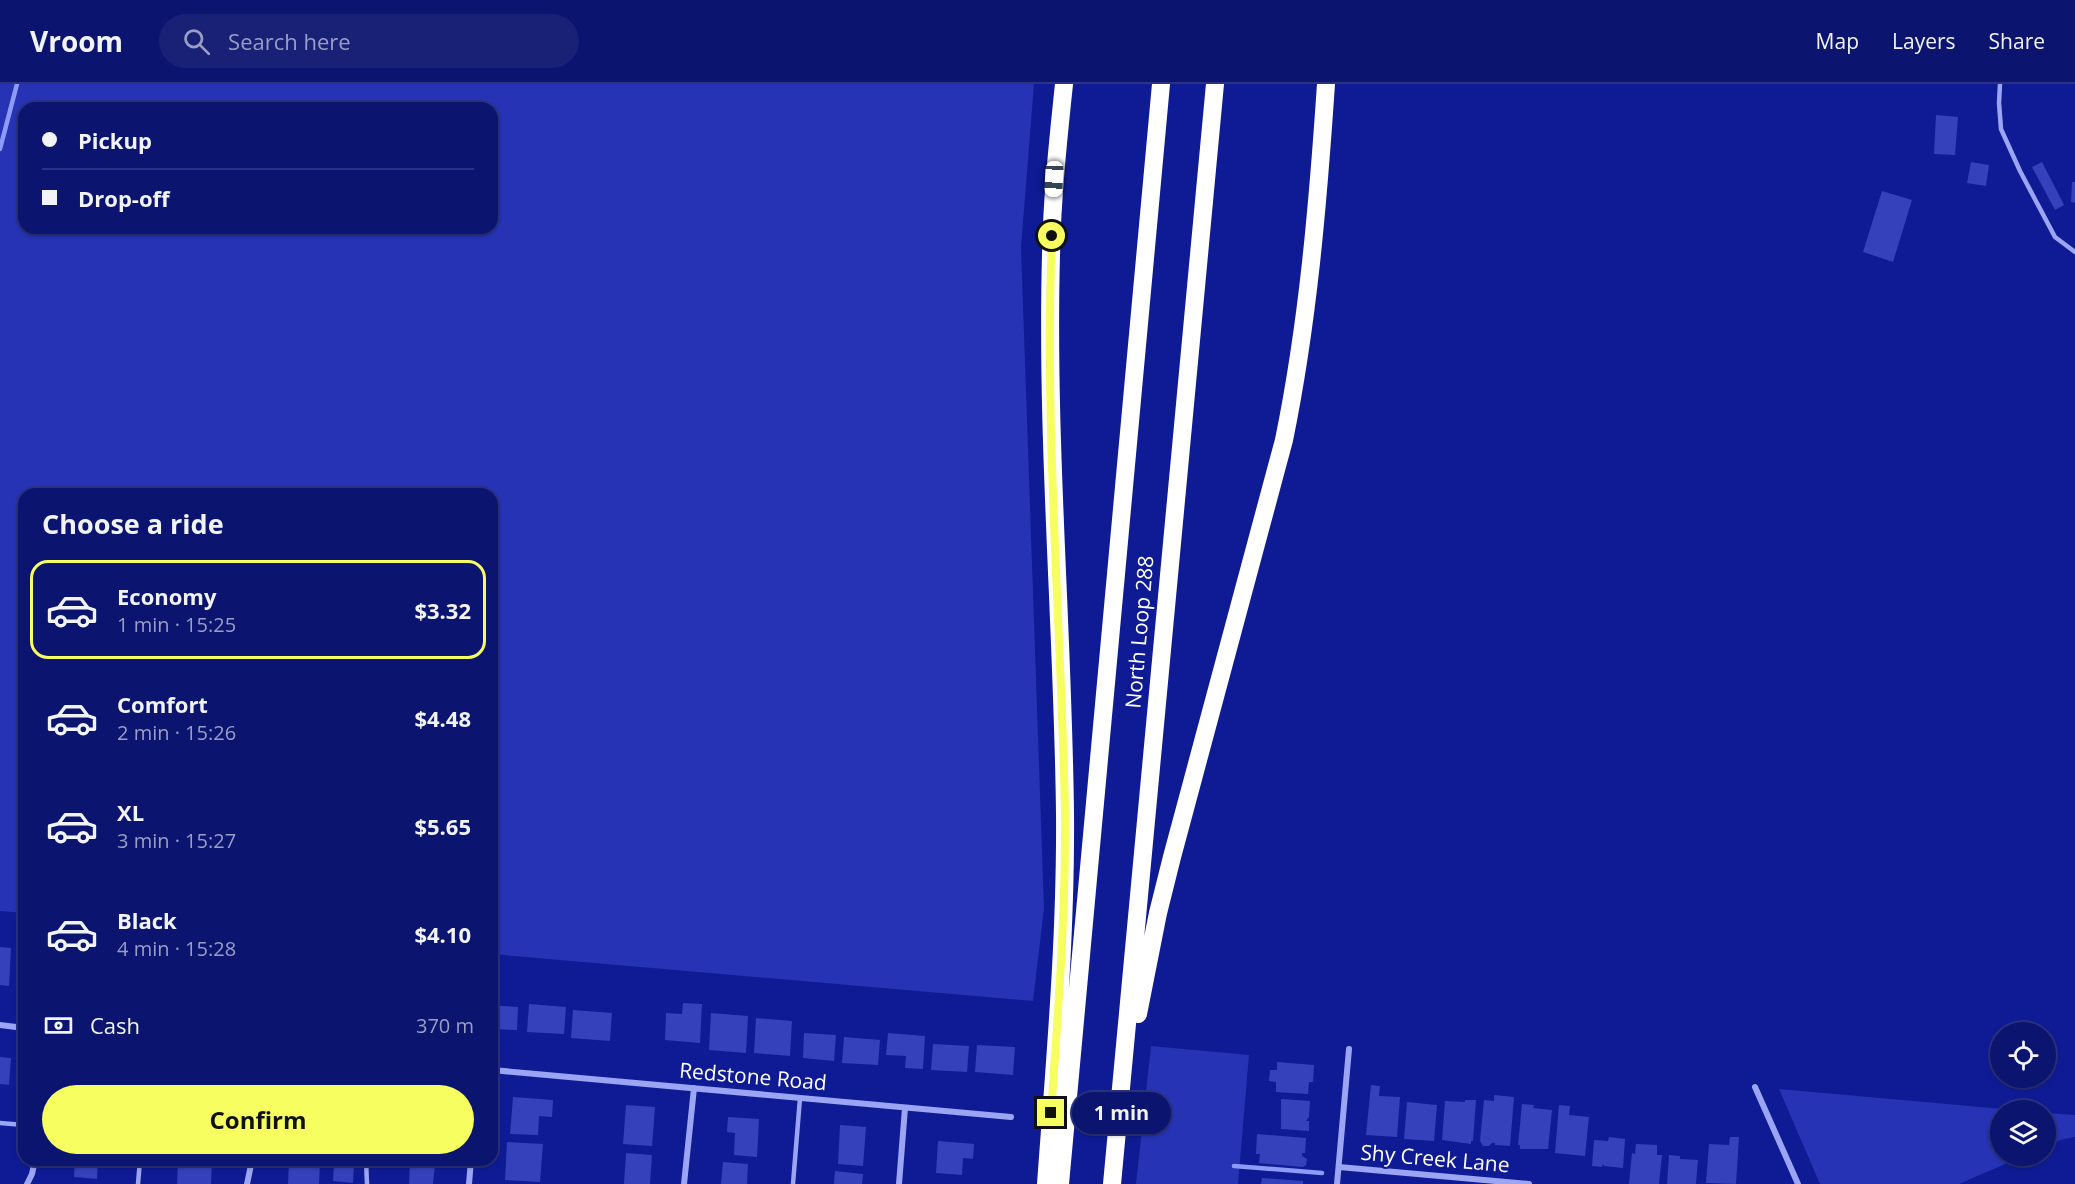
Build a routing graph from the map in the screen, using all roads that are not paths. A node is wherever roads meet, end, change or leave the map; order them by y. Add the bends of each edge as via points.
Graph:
1 (1064, 84) edge
2 (1161, 84) edge
3 (1215, 84) edge
4 (1326, 84) edge
5 (2000, 84) edge
6 (2075, 252) edge
7 (0, 1025) edge
8 (18, 1027) edge
9 (1349, 1049) dead end
10 (498, 1071) edge
11 (1755, 1087) dead end
12 (694, 1088) junction
13 (800, 1098) junction
14 (905, 1108) junction
15 (1011, 1117) dead end
16 (0, 1123) edge
17 (18, 1124) edge
18 (1114, 1161) junction
19 (34, 1166) edge
20 (140, 1166) edge
21 (251, 1166) edge
22 (366, 1166) edge
23 (470, 1166) edge
24 (1339, 1167) junction
25 (27, 1184) edge
26 (138, 1184) edge
27 (247, 1184) edge
28 (367, 1184) edge
29 (469, 1184) edge
30 (684, 1184) edge
31 (793, 1184) edge
32 (899, 1184) edge
33 (1046, 1184) edge
34 (1060, 1184) edge
35 (1112, 1184) edge
36 (1337, 1184) edge
37 (1528, 1184) edge
38 (1798, 1184) edge

1 - 33 highway via 1054,190 1051,332 1065,867
2 - 34 highway, North Loop 288
3 - 18 highway, North Loop 288
4 - 18 highway via 1312,249 1293,397 1158,913 1129,1058
5 - 6 lane via 2001,129 2055,237
7 - 8 street
9 - 24 street
10 - 12 street, Redstone Road
11 - 38 street
12 - 13 street, Redstone Road
12 - 30 street
13 - 14 street, Redstone Road
13 - 31 lane
14 - 15 street, Redstone Road
14 - 32 street
16 - 17 lane
18 - 35 highway, North Loop 288
19 - 25 street
20 - 26 lane
21 - 27 street
22 - 28 lane
23 - 29 street
24 - 36 street
24 - 37 street, Shy Creek Lane

